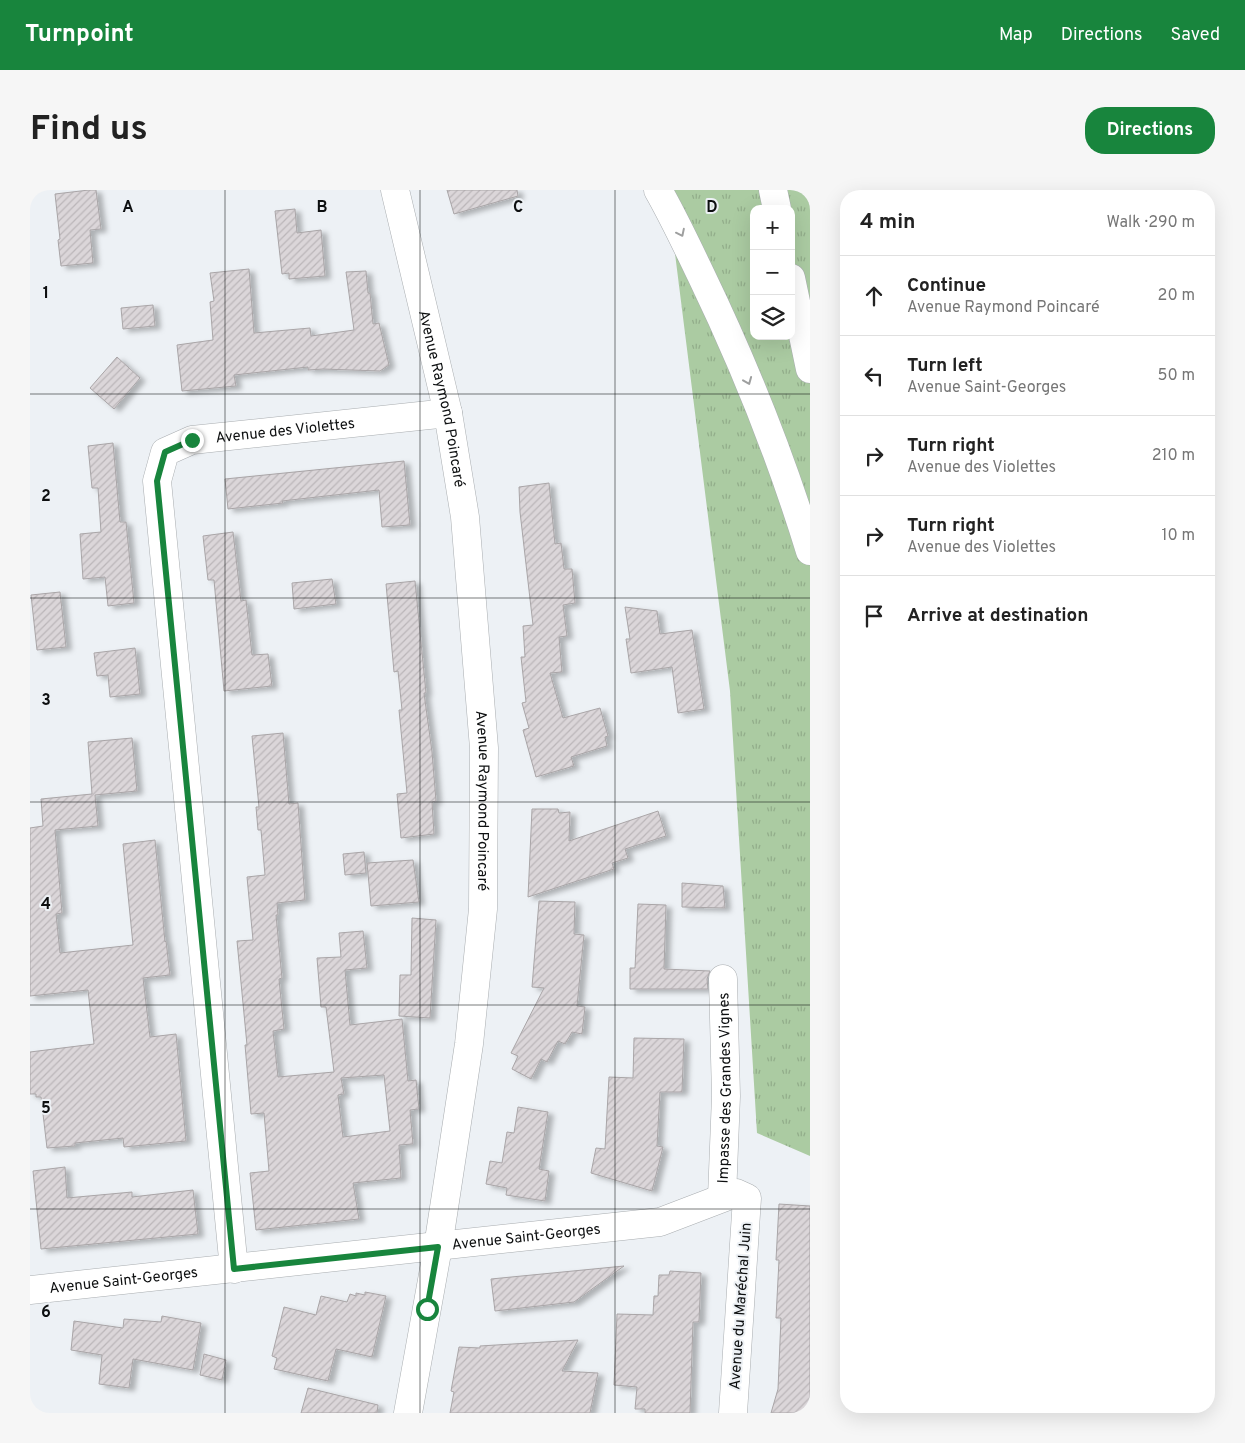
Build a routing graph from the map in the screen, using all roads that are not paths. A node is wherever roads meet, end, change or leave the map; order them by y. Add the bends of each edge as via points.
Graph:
1 (395, 190) edge
2 (658, 190) edge
3 (773, 190) edge
4 (776, 205) edge
5 (795, 295) edge
6 (810, 369) edge
7 (448, 413) junction
8 (810, 552) edge
9 (722, 979) dead end
10 (735, 1198) junction
11 (438, 1247) junction
12 (234, 1269) junction
13 (30, 1290) edge
14 (408, 1413) edge
15 (733, 1413) edge

1 - 7 main road, Avenue Raymond Poincaré
2 -> 8 main road via 724,323 797,509
3 - 4 main road
5 - 6 main road
7 - 11 main road, Avenue Raymond Poincaré via 465,516 484,748 483,899 469,1044
7 - 12 main road, Avenue des Violettes via 192,440 165,452 157,481
9 - 10 main road, Impasse des Grandes Vignes via 726,1096
10 - 11 main road, Avenue Saint-Georges via 660,1222
10 - 15 main road, Avenue du Maréchal Juin
11 - 12 main road, Avenue Saint-Georges
11 - 14 main road, Avenue Raymond Poincaré
12 - 13 main road, Avenue Saint-Georges

